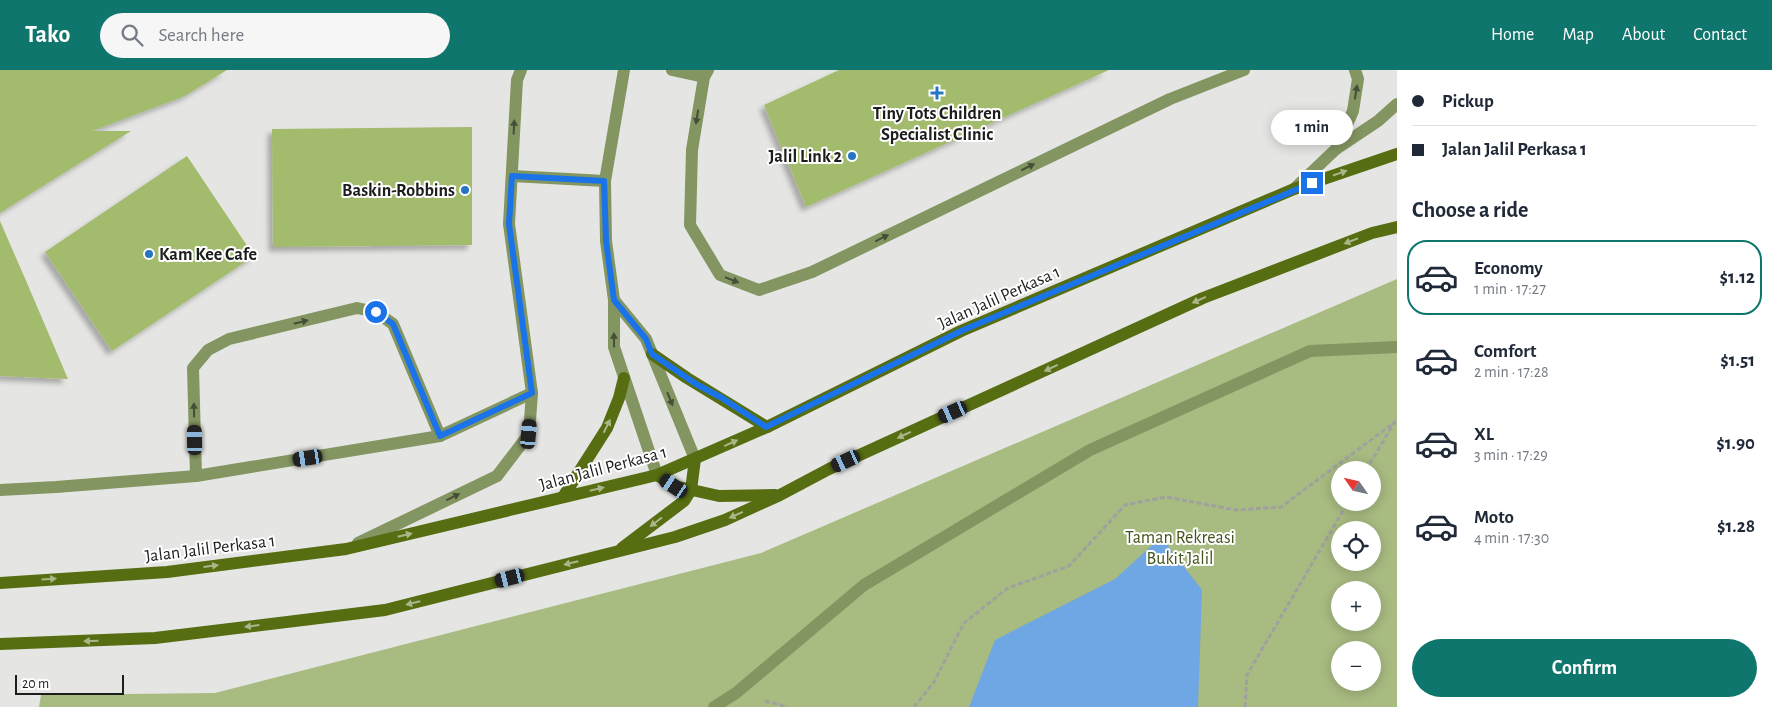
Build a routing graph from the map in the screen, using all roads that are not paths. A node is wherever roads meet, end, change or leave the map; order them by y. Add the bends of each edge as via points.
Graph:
1 (521, 70) edge
2 (624, 70) edge
3 (672, 70) edge
4 (1244, 70) edge
5 (1354, 70) edge
6 (706, 74) edge
7 (1397, 104) edge
8 (1336, 150) junction
9 (1397, 154) edge
10 (512, 176) junction
11 (604, 181) junction
12 (1294, 189) junction
13 (1397, 227) edge
14 (614, 300) junction
15 (1397, 347) edge
16 (652, 354) junction
17 (624, 378) junction
18 (532, 393) junction
19 (766, 427) junction
20 (440, 436) junction
21 (695, 459) junction
22 (657, 475) junction
23 (196, 476) junction
24 (0, 490) edge
25 (691, 490) junction
26 (780, 495) junction
27 (563, 498) junction
28 (346, 549) junction
29 (618, 551) junction
30 (0, 582) edge
31 (0, 644) edge
32 (714, 707) edge

10 -> 1 street via 517,80
2 - 11 street
3 - 6 street
6 -> 4 street via 692,150 690,225 720,275 759,290 812,272 1170,99
8 -> 5 street via 1353,111 1358,79
7 - 8 street via 1378,122
8 - 12 street
12 -> 9 main road, Jalan Jalil Perkasa 1
10 - 11 street
10 - 18 street via 509,224
11 - 14 street via 606,241
12 - 19 main road, Jalan Jalil Perkasa 1 via 961,331
13 -> 26 main road via 1372,233 1202,298 829,469
14 - 16 street via 646,339
17 -> 14 street via 614,347
15 - 32 street via 1310,351 1090,450 864,585 736,693
16 - 19 main road
16 -> 21 street
17 - 22 street
27 -> 17 main road via 607,428
18 - 20 street
28 -> 18 street via 497,476 529,434
21 -> 19 main road, Jalan Jalil Perkasa 1
20 - 23 street
23 -> 20 street via 193,368 208,350 230,339 357,308 376,312 393,324
21 - 22 main road, Jalan Jalil Perkasa 1
21 - 25 main road
22 - 25 main road via 674,486
27 -> 22 main road, Jalan Jalil Perkasa 1
23 - 24 street
25 - 26 main road via 719,496
25 -> 29 main road via 684,501
26 -> 29 main road via 725,520
28 -> 27 main road, Jalan Jalil Perkasa 1
30 -> 28 main road, Jalan Jalil Perkasa 1 via 167,572
29 -> 31 main road via 385,610 155,638

